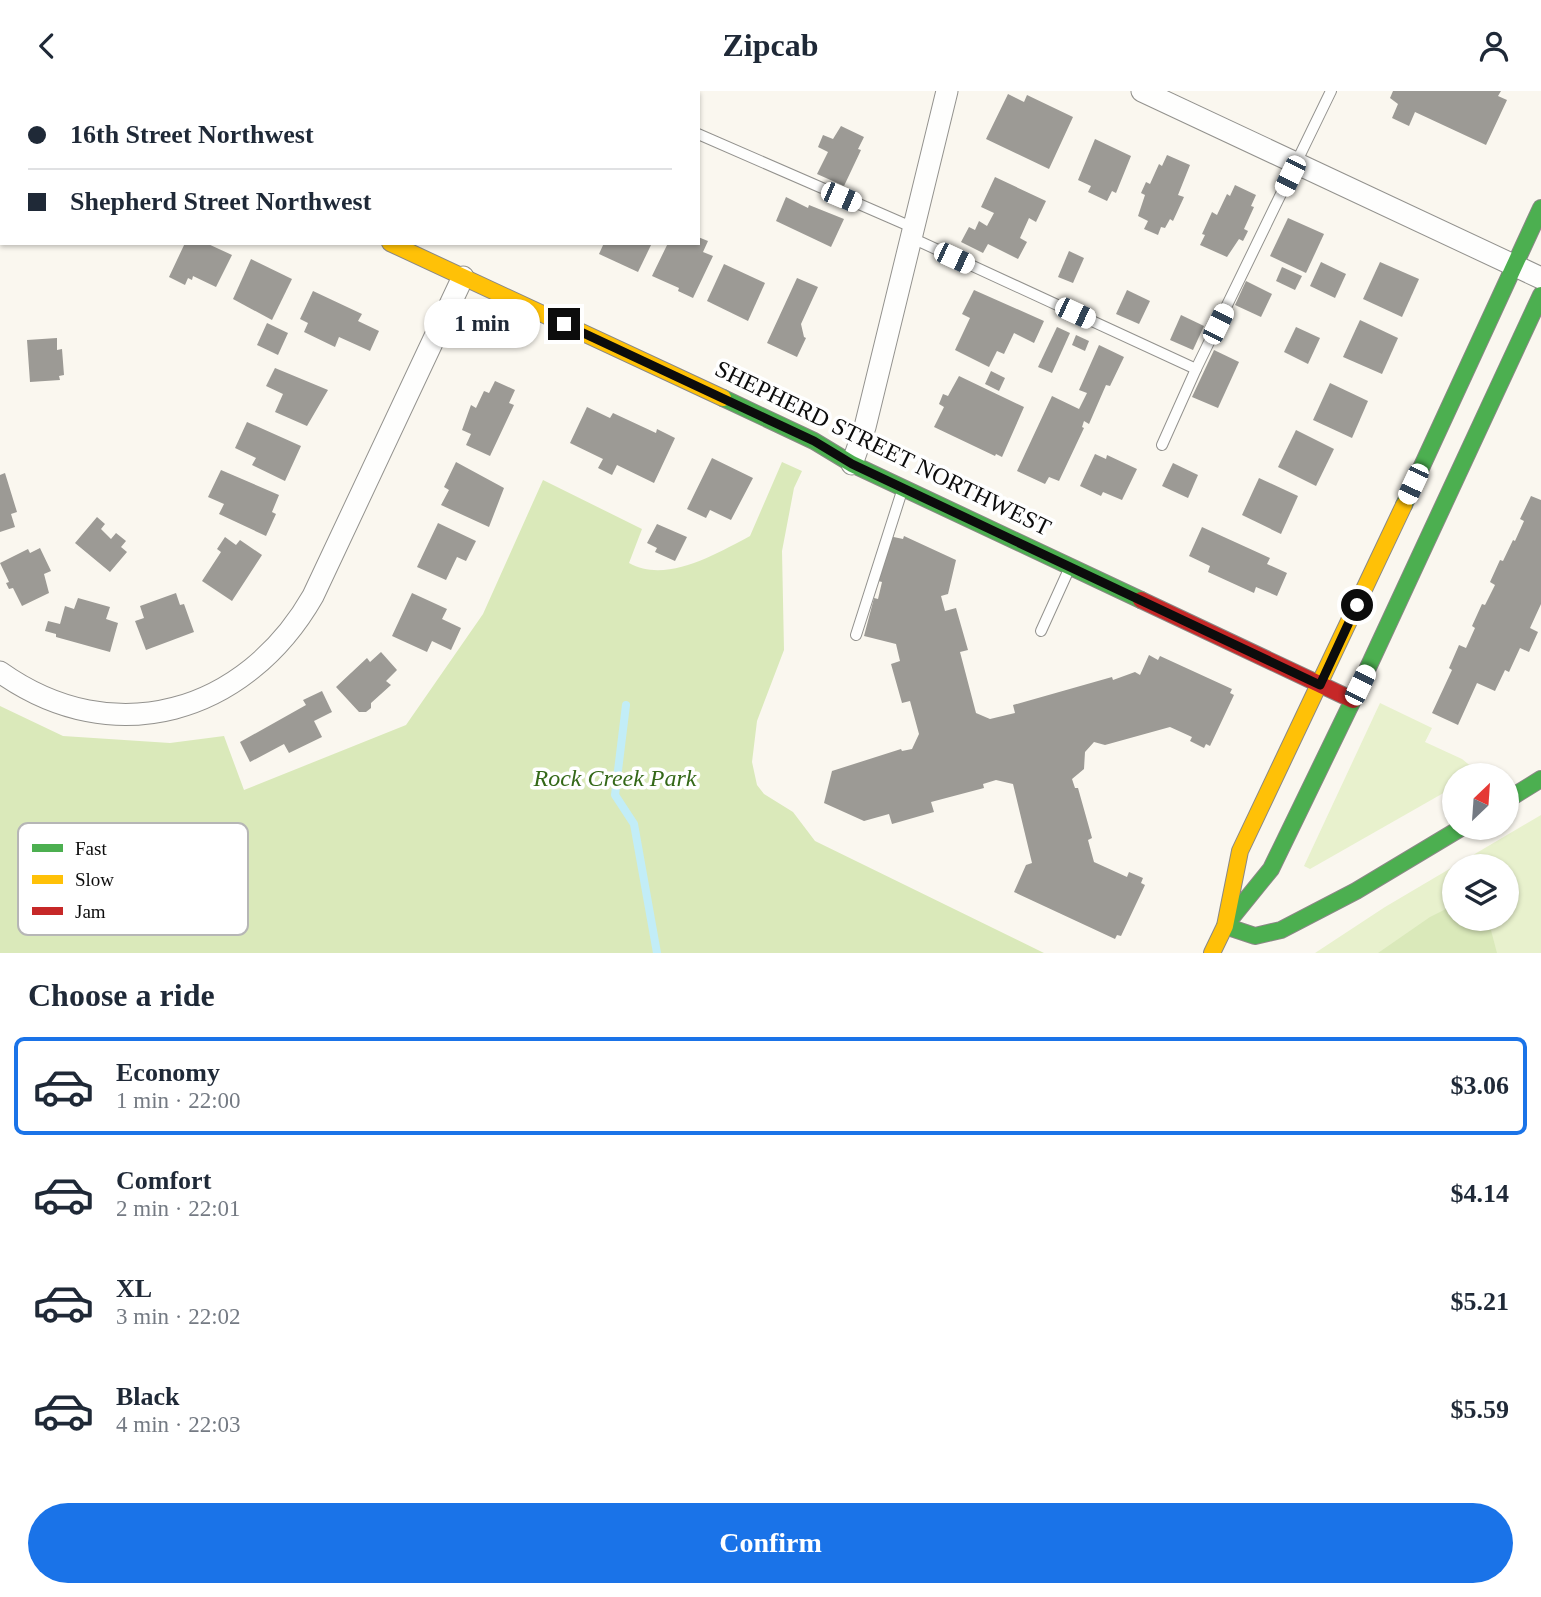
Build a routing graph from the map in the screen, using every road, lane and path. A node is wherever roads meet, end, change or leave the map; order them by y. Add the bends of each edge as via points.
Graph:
1 (947, 91) edge
2 (1142, 91) edge
3 (1331, 91) edge
4 (700, 135) edge
5 (1296, 163) junction
6 (1541, 208) edge
7 (913, 233) junction
8 (394, 245) edge
9 (1514, 265) junction
10 (463, 277) junction
11 (1541, 278) edge
12 (1541, 295) edge
13 (1196, 369) junction
14 (1162, 445) dead end
15 (852, 464) junction
16 (903, 488) junction
17 (1070, 567) junction
18 (1041, 631) dead end
19 (856, 635) dead end
20 (0, 672) edge
21 (1320, 685) junction
22 (1353, 700) junction
23 (1541, 779) edge
24 (1519, 793) edge
25 (1442, 839) edge
26 (1225, 926) junction
27 (1212, 953) edge

1 - 7 street
2 - 5 street
3 - 5 lane
4 - 7 lane
5 - 9 street
5 - 13 lane
6 - 9 main road
7 - 13 lane
7 - 15 street
8 - 10 main road, SHEPHERD STREET NORTHWEST
9 - 11 street
9 - 21 main road
10 - 15 main road, SHEPHERD STREET NORTHWEST via 814,441
10 - 20 street via 313,596 291,630 263,660 230,685 194,703 137,715 65,706
12 - 22 main road
13 - 14 lane
15 - 16 main road, SHEPHERD STREET NORTHWEST
16 - 17 main road, SHEPHERD STREET NORTHWEST
16 - 19 lane
17 - 18 lane
17 - 21 main road, SHEPHERD STREET NORTHWEST
21 - 22 main road, SHEPHERD STREET NORTHWEST
21 - 26 main road via 1240,851
22 - 26 main road via 1272,869
23 - 24 main road
25 - 26 main road via 1281,930 1255,936
26 - 27 main road

